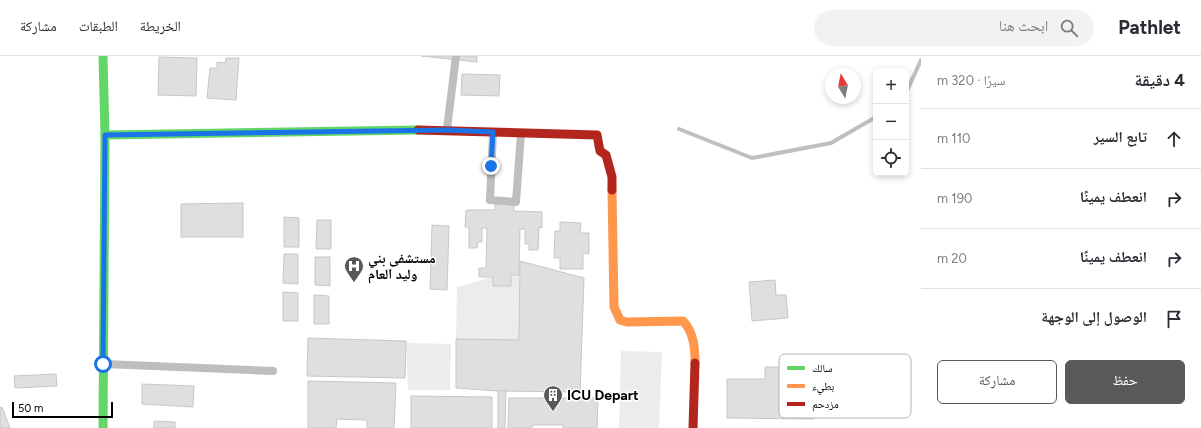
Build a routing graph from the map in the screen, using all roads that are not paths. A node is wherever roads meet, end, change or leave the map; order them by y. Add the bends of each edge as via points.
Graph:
1 (103, 56) edge
2 (456, 56) edge
3 (447, 130) junction
4 (493, 132) junction
5 (521, 132) junction
6 (105, 135) junction
7 (103, 364) junction
8 (272, 371) dead end
9 (103, 428) edge
10 (693, 428) edge

1 - 6 street
2 - 3 lane
3 - 4 street
3 - 6 street
4 - 5 street
4 - 5 lane via 490,200 516,202
5 - 10 street via 597,134 600,151 606,155 612,177 614,307 620,320 627,322 683,321 689,327 694,339
6 - 7 street
7 - 8 lane
7 - 9 street

